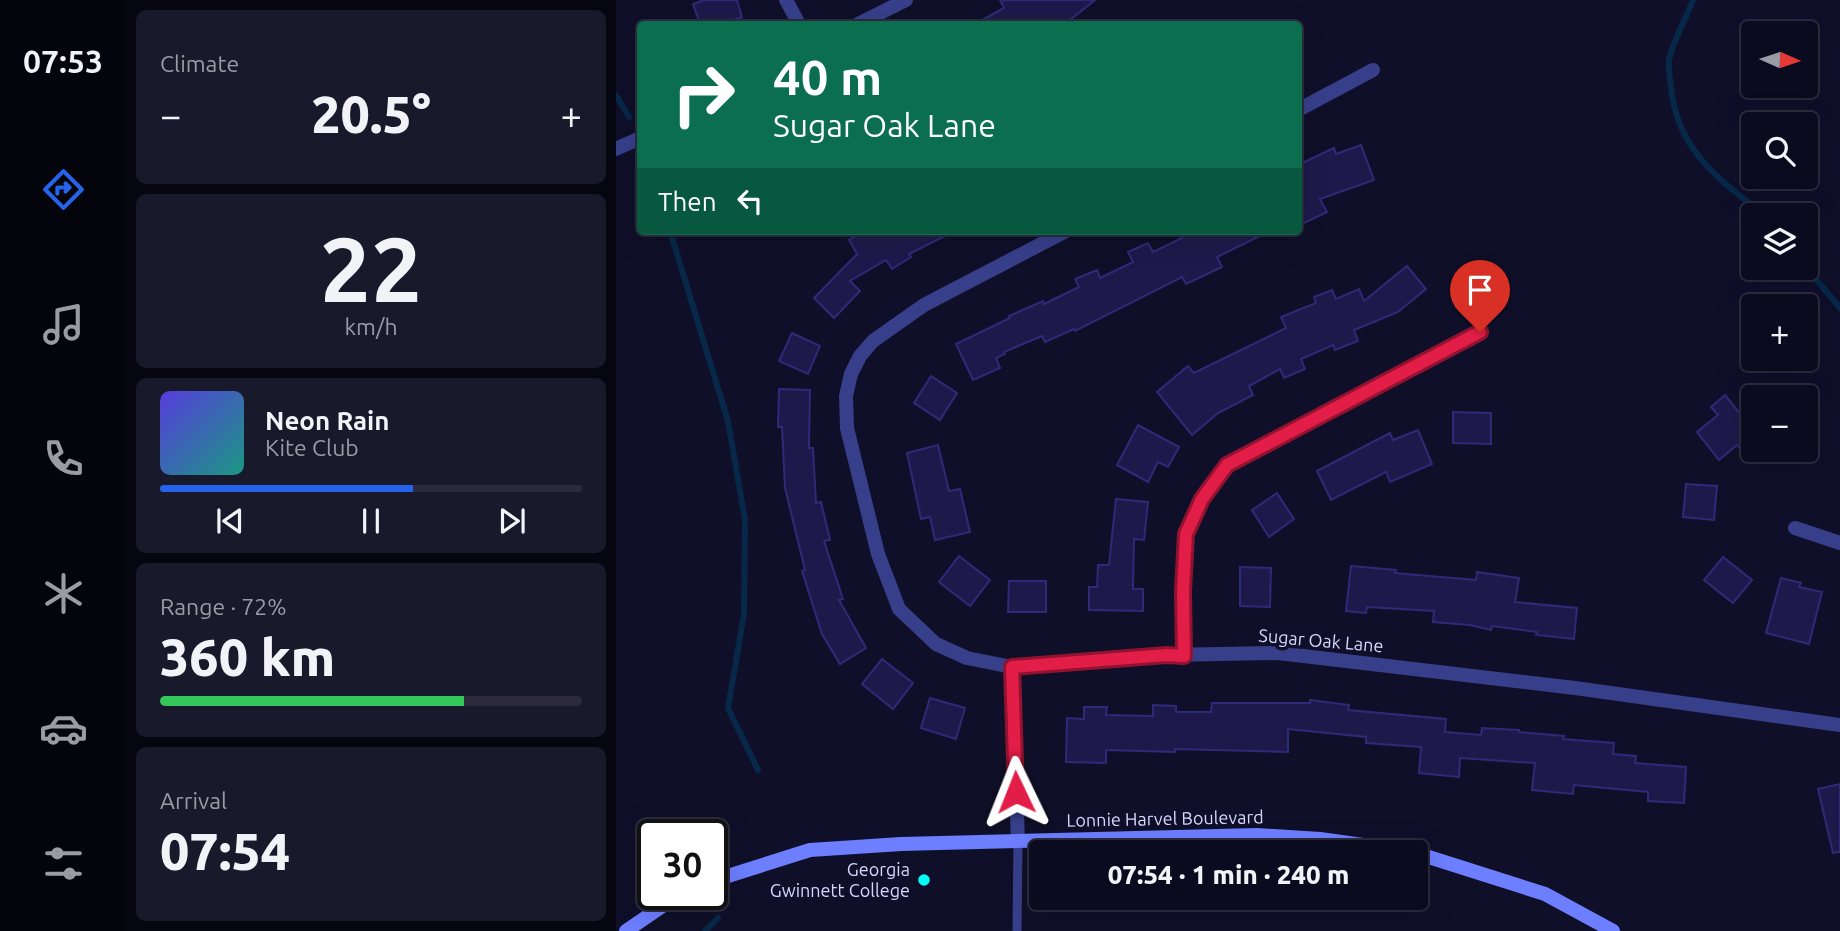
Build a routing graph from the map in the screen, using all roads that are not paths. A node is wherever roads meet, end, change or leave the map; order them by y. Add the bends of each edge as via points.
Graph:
1 (786, 0) edge
2 (905, 0) edge
3 (797, 21) edge
4 (864, 21) edge
5 (1373, 70) dead end
6 (1302, 108) edge
7 (637, 139) edge
8 (616, 149) edge
9 (1058, 235) edge
10 (1480, 332) dead end
11 (1795, 528) dead end
12 (1840, 543) edge
13 (1184, 656) junction
14 (1012, 667) junction
15 (1840, 724) edge
16 (1068, 840) edge
17 (1327, 840) edge
18 (1018, 842) junction
19 (1029, 842) edge
20 (1428, 857) edge
21 (728, 876) edge
22 (657, 910) edge
23 (626, 931) edge
24 (1017, 931) edge
25 (1612, 931) edge

1 - 3 street
2 - 4 street
5 - 6 street
7 - 8 street
9 - 14 street, Sugar Oak Lane via 923,305 873,341 851,374 846,396 848,428 878,554 899,609 936,644 967,658
10 - 13 street via 1227,465 1202,499 1186,534
11 - 12 street
13 - 14 street, Sugar Oak Lane
13 - 15 street, Sugar Oak Lane via 1278,653
14 - 18 street
16 - 17 street, Lonnie Harvel Boulevard via 1257,835
18 - 19 street, Lonnie Harvel Boulevard
18 - 21 street, Lonnie Harvel Boulevard via 810,850
18 - 24 lane
20 - 25 street, Lonnie Harvel Boulevard via 1545,894
22 - 23 street

